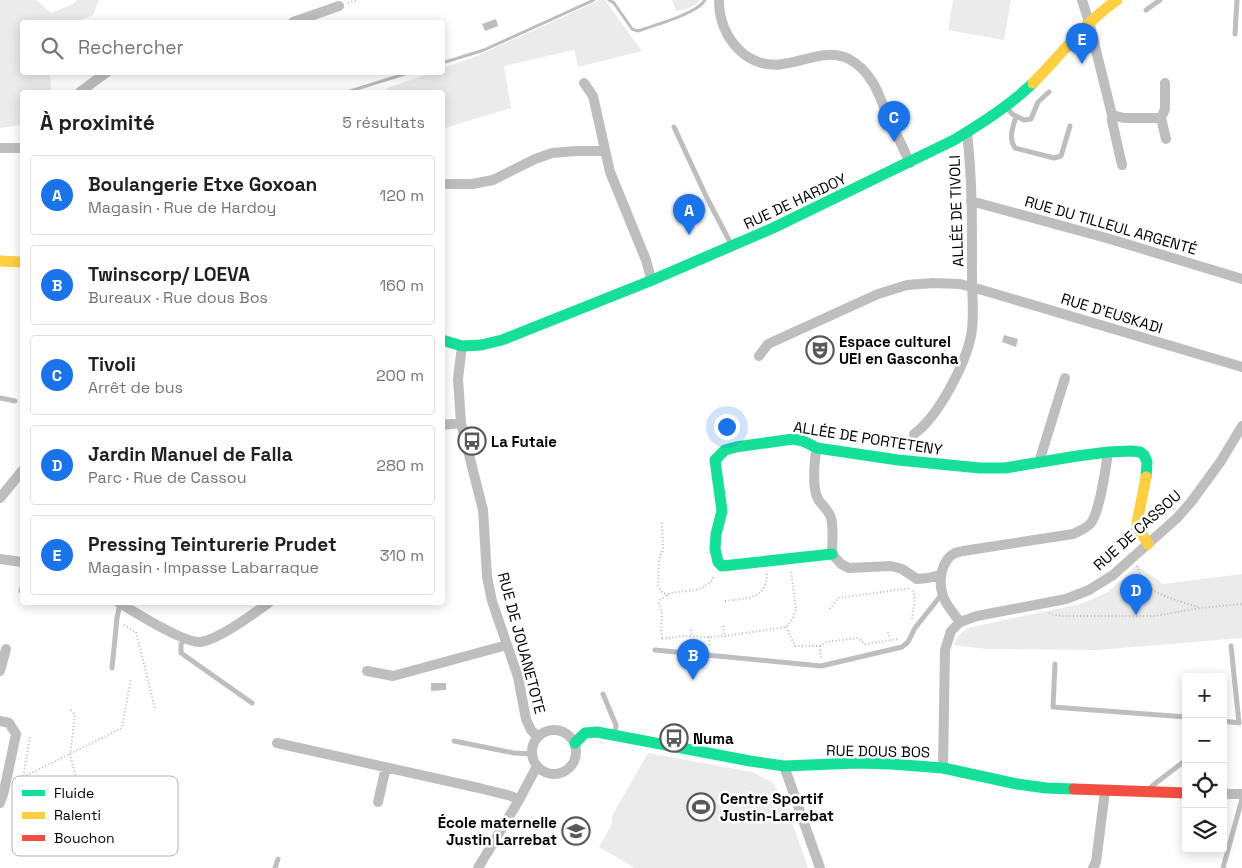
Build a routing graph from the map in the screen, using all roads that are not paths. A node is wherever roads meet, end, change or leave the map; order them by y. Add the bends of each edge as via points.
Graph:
1 (720, 0) edge
2 (1082, 0) edge
3 (1117, 0) edge
4 (1160, 0) edge
5 (1237, 0) edge
6 (339, 6) dead end
7 (1146, 10) dead end
8 (299, 20) edge
9 (1089, 22) junction
10 (1236, 34) dead end
11 (103, 75) edge
12 (584, 83) dead end
13 (1166, 83) dead end
14 (83, 90) edge
15 (1049, 92) dead end
16 (1006, 107) junction
17 (1112, 115) junction
18 (1016, 116) junction
19 (1161, 118) junction
20 (1070, 126) dead end
21 (674, 127) dead end
22 (967, 133) junction
23 (1166, 139) dead end
24 (0, 148) edge
25 (20, 148) edge
26 (605, 151) junction
27 (910, 163) junction
28 (1122, 165) dead end
29 (447, 184) dead end
30 (971, 200) junction
31 (732, 246) junction
32 (0, 261) edge
33 (20, 262) edge
34 (1242, 279) edge
35 (650, 282) junction
36 (972, 287) junction
37 (445, 341) edge
38 (462, 346) junction
39 (759, 356) dead end
40 (1242, 367) edge
41 (1065, 378) dead end
42 (0, 398) edge
43 (15, 401) dead end
44 (460, 423) junction
45 (445, 425) edge
46 (1242, 426) edge
47 (914, 434) dead end
48 (817, 448) junction
49 (1108, 452) junction
50 (1039, 462) junction
51 (20, 473) edge
52 (0, 498) edge
53 (1148, 544) junction
54 (832, 554) junction
55 (0, 559) edge
56 (20, 562) edge
57 (940, 575) junction
58 (942, 594) junction
59 (119, 605) edge
60 (123, 605) edge
61 (265, 605) edge
62 (960, 622) junction
63 (183, 639) junction
64 (507, 645) junction
65 (1231, 646) dead end
66 (6, 649) dead end
67 (655, 650) road end
68 (1055, 664) dead end
69 (112, 668) dead end
70 (0, 671) edge
71 (368, 671) dead end
72 (603, 694) dead end
73 (252, 703) dead end
74 (1182, 718) edge
75 (0, 721) edge
76 (1227, 721) edge
77 (615, 735) junction
78 (538, 737) junction
79 (454, 741) dead end
80 (277, 743) dead end
81 (575, 743) junction
82 (532, 754) junction
83 (1182, 763) edge
84 (537, 766) junction
85 (784, 766) junction
86 (386, 767) junction
87 (943, 768) junction
88 (1105, 791) junction
89 (1147, 792) junction
90 (1182, 793) edge
91 (1227, 794) edge
92 (1242, 794) edge
93 (1242, 799) edge
94 (519, 800) junction
95 (378, 802) dead end
96 (0, 803) edge
97 (278, 859) dead end
98 (275, 868) edge
99 (478, 868) edge
100 (820, 868) edge
101 (1093, 868) edge
102 (1222, 868) edge

1 - 27 street via 723,27 737,49 748,57 776,65 826,55 848,59 860,67 873,84
2 - 9 street
3 - 9 street, RUE DE HARDOY
4 - 7 lane
5 - 10 lane
6 - 8 street
9 - 16 street, RUE DE HARDOY via 1037,80
9 - 17 street
11 - 14 street
12 - 26 street via 593,96
13 - 19 street
15 - 18 lane via 1038,102 1030,119
16 - 18 lane
16 - 22 street, RUE DE HARDOY
17 - 19 street
17 - 28 street
18 - 20 lane via 1011,133 1015,148 1054,158 1061,156
19 - 23 street
21 - 31 lane
22 - 27 street, RUE DE HARDOY
22 - 30 street, ALLÉE DE TIVOLI
24 - 25 street
26 - 29 street via 552,153 494,180
26 - 35 street via 610,172 646,260
27 - 31 street, RUE DE HARDOY
30 - 34 street, RUE DU TILLEUL ARGENTÉ
30 - 36 street, ALLÉE DE TIVOLI
31 - 35 street, RUE DE HARDOY
32 - 33 street
35 - 38 street, RUE DE HARDOY via 502,340
36 - 39 street, RUE D'EUSKADI via 932,283 907,285 878,294 768,344
36 - 40 street, RUE D'EUSKADI
36 - 47 street, ALLÉE DE TIVOLI via 971,335 965,356 933,415
37 - 38 street, RUE DE HARDOY
38 - 44 street, RUE DE JOUANETOTE via 458,379
41 - 50 street
42 - 43 lane
44 - 45 street
44 - 64 street, RUE DE JOUANETOTE via 483,510 487,577 492,601
46 - 53 street, RUE DE CASSOU via 1191,502
48 - 50 street, ALLÉE DE PORTETENY via 980,468 1005,468
48 - 54 street via 814,474 817,498 832,519
48 - 54 street, ALLÉE DE PORTETENY via 793,439 736,447 720,454 715,460 722,511 715,549 722,566
49 - 50 street, ALLÉE DE PORTETENY
49 - 53 street, ALLÉE DE PORTETENY via 1132,451 1144,455 1147,468 1137,522
49 - 57 street via 1099,501 1090,524 1073,534 954,554
51 - 52 street
53 - 62 street, RUE DE CASSOU via 1113,575 1089,590 1066,599
54 - 57 street via 849,568 891,566 917,579
55 - 56 street
57 - 58 street
58 - 62 street
58 - 67 lane via 902,647 822,666
59 - 69 lane
60 - 63 street
61 - 63 street via 210,639 199,642
62 - 87 street via 951,632 945,650
63 - 73 lane via 181,653
64 - 71 street via 393,676
64 - 78 street, RUE DE JOUANETOTE via 518,677 526,719
65 - 76 lane via 1239,722
66 - 70 street
68 - 74 lane via 1053,707
72 - 77 lane via 616,725
75 - 96 street via 9,723 16,734
77 - 81 street, RUE DOUS BOS via 585,733
77 - 85 street, RUE DOUS BOS
78 - 81 street via 543,732 558,730 565,732
78 - 82 street
79 - 82 lane
80 - 86 street
81 - 84 street via 577,753 568,770 550,774
82 - 84 street
83 - 89 lane
84 - 94 street
85 - 87 street, RUE DOUS BOS via 857,763
85 - 100 street
86 - 94 street
86 - 95 street
87 - 88 street, RUE DOUS BOS via 1046,788
88 - 89 street, RUE DOUS BOS
88 - 101 street
89 - 90 street, RUE DOUS BOS
91 - 92 street
93 - 102 lane
94 - 99 street
97 - 98 lane

